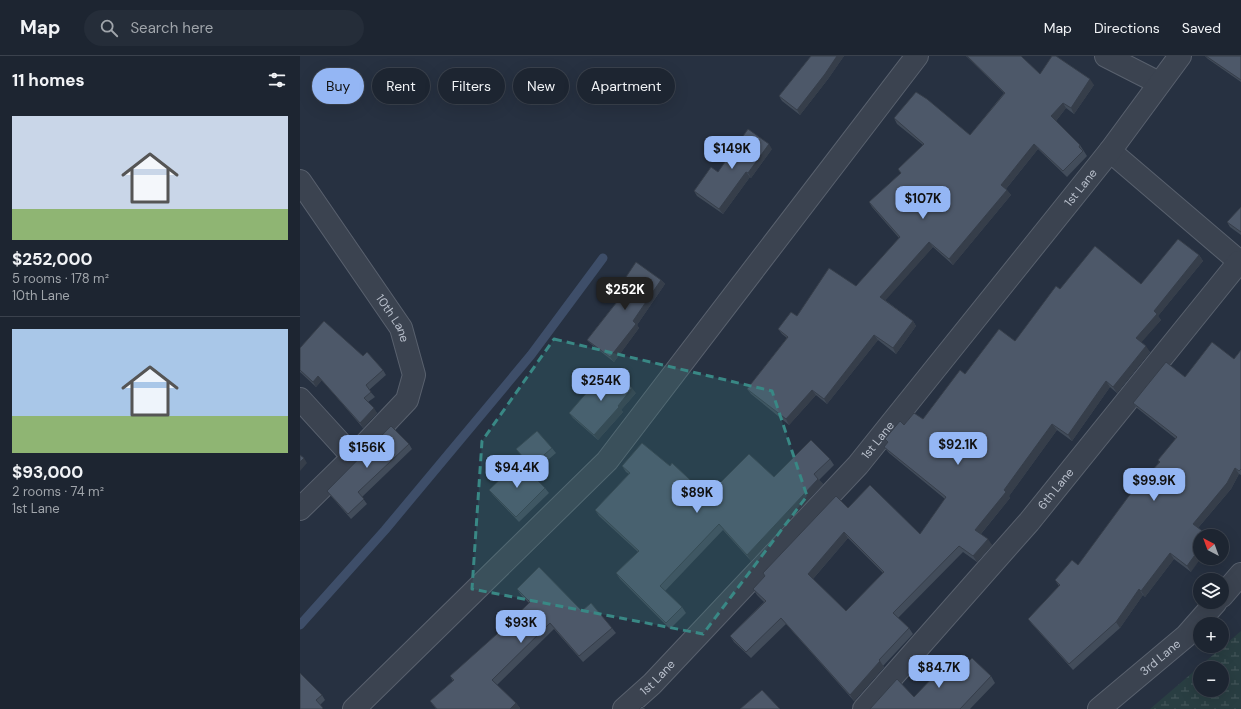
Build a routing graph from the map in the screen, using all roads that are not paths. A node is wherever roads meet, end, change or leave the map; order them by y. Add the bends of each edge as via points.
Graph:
1 (917, 56) edge
2 (1106, 56) edge
3 (1180, 56) edge
4 (1159, 83) junction
5 (1110, 151) junction
6 (300, 181) edge
7 (1240, 262) edge
8 (300, 399) edge
9 (353, 457) junction
10 (300, 509) edge
11 (1241, 574) edge
12 (1229, 588) edge
13 (1210, 609) edge
14 (354, 709) edge
15 (624, 709) edge
16 (864, 709) edge
17 (1099, 709) edge

1 - 14 street via 607,461
2 - 4 street
3 - 4 street, 1st Lane
4 - 5 street, 1st Lane
5 - 7 street
5 - 15 street, 1st Lane via 858,465 652,684
6 - 9 street, 10th Lane via 401,328 414,375 407,400
7 - 16 street, 6th Lane via 1029,522
8 - 9 street
9 - 10 street, 10th Lane
11 - 12 street
13 - 17 street, 3rd Lane via 1186,636

